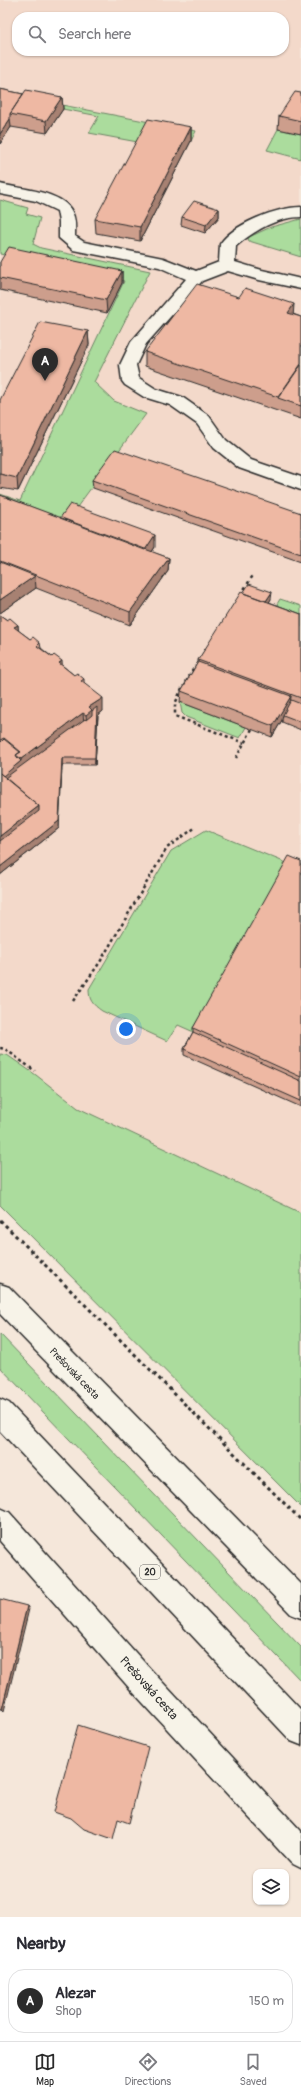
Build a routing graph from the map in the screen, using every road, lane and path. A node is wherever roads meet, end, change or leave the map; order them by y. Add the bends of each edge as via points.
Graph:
1 (0, 189) edge
2 (301, 212) edge
3 (227, 265) junction
4 (196, 277) junction
5 (300, 286) edge
6 (301, 484) edge
7 (254, 574) dead end
8 (237, 600) edge
9 (196, 665) edge
10 (252, 729) edge
11 (244, 743) junction
12 (236, 758) dead end
13 (196, 827) dead end
14 (73, 1001) dead end
15 (0, 1048) edge
16 (35, 1071) dead end
17 (0, 1220) edge
18 (0, 1296) edge
19 (0, 1412) edge
20 (301, 1520) edge
21 (0, 1521) edge
22 (301, 1604) edge
23 (301, 1731) edge
24 (301, 1853) edge

1 - 4 main road via 48,200 62,208 67,218 68,238 79,246 164,263
2 - 3 main road via 293,212 251,226 228,244
3 - 4 main road
3 - 5 main road
4 - 6 main road via 140,342 128,365 131,381 150,393 176,401 203,420 220,444 245,464
7 - 8 path
9 - 11 path via 178,696 175,716
10 - 11 path
11 - 12 path
13 - 14 path via 167,848 100,962
15 - 16 path
17 - 20 path
18 - 22 main road, Prešovská cesta
19 - 23 main road, 20
21 - 24 main road, Prešovská cesta

